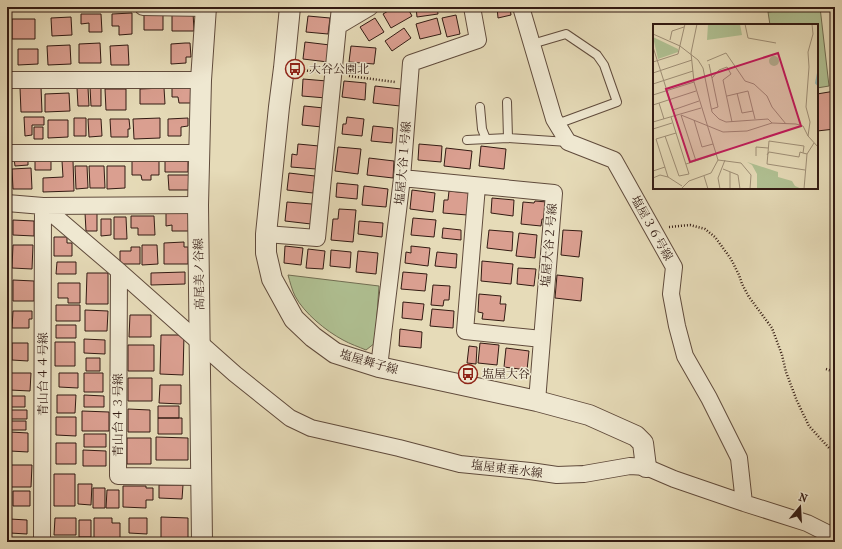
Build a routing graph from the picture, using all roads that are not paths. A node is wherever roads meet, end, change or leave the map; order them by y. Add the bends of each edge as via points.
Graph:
1 (143, 7) edge
2 (206, 7) edge
3 (290, 7) edge
4 (340, 7) edge
5 (370, 7) edge
6 (472, 7) edge
7 (521, 7) edge
8 (338, 26) junction
9 (532, 44) junction
10 (7, 80) edge
11 (201, 80) junction
12 (507, 102) dead end
13 (480, 107) dead end
14 (557, 124) junction
15 (508, 138) junction
16 (486, 139) junction
17 (467, 140) dead end
18 (568, 142) junction
19 (7, 153) edge
20 (199, 153) junction
21 (402, 178) junction
22 (477, 186) junction
23 (7, 203) edge
24 (198, 204) junction
25 (43, 206) junction
26 (266, 234) junction
27 (119, 271) junction
28 (542, 339) junction
29 (200, 342) junction
30 (379, 367) junction
31 (537, 401) junction
32 (646, 467) junction
33 (201, 477) junction
34 (744, 503) junction
35 (835, 537) edge
36 (42, 542) edge
37 (202, 542) edge

1 - 2 street
2 - 11 street, 高尾美ノ谷線
3 - 26 street, 塩屋舞子線
4 - 8 street
5 - 8 street
6 - 21 street, 塩屋大谷１号線 via 478,40 411,63
7 - 9 street
8 - 26 street via 317,238
9 - 14 street
9 - 14 lane via 566,34 597,56 604,65 617,102
10 - 11 street
11 - 20 street, 高尾美ノ谷線
12 - 15 lane
13 - 16 lane via 482,129
14 - 18 street
15 - 16 lane
15 - 18 lane
16 - 17 lane
18 - 34 street, 塩屋３６号線 via 614,160 674,267 671,294 685,356 739,458
19 - 20 street
20 - 24 street, 高尾美ノ谷線
21 - 22 street, 塩屋大谷２号線
21 - 30 street, 塩屋大谷１号線
22 - 28 street via 465,331
22 - 28 street, 塩屋大谷２号線 via 554,193
23 - 25 street
24 - 25 street
24 - 29 street, 高尾美ノ谷線
25 - 27 street, 塩屋東垂水線
25 - 36 street, 青山台４４号線
26 - 30 street, 塩屋舞子線 via 266,253 272,279 294,319 335,353
27 - 29 street, 塩屋東垂水線
27 - 33 street, 青山台４３号線 via 118,476
28 - 31 street, 塩屋大谷２号線
29 - 32 street, 塩屋東垂水線 via 290,418 311,428 460,464 557,476 630,466
29 - 33 street, 高尾美ノ谷線
30 - 31 street, 塩屋舞子線
31 - 32 street, 塩屋舞子線 via 589,415 636,436 643,443
32 - 34 street, 塩屋東垂水線
33 - 37 street, 高尾美ノ谷線
34 - 35 street, 塩屋東垂水線 via 806,523

